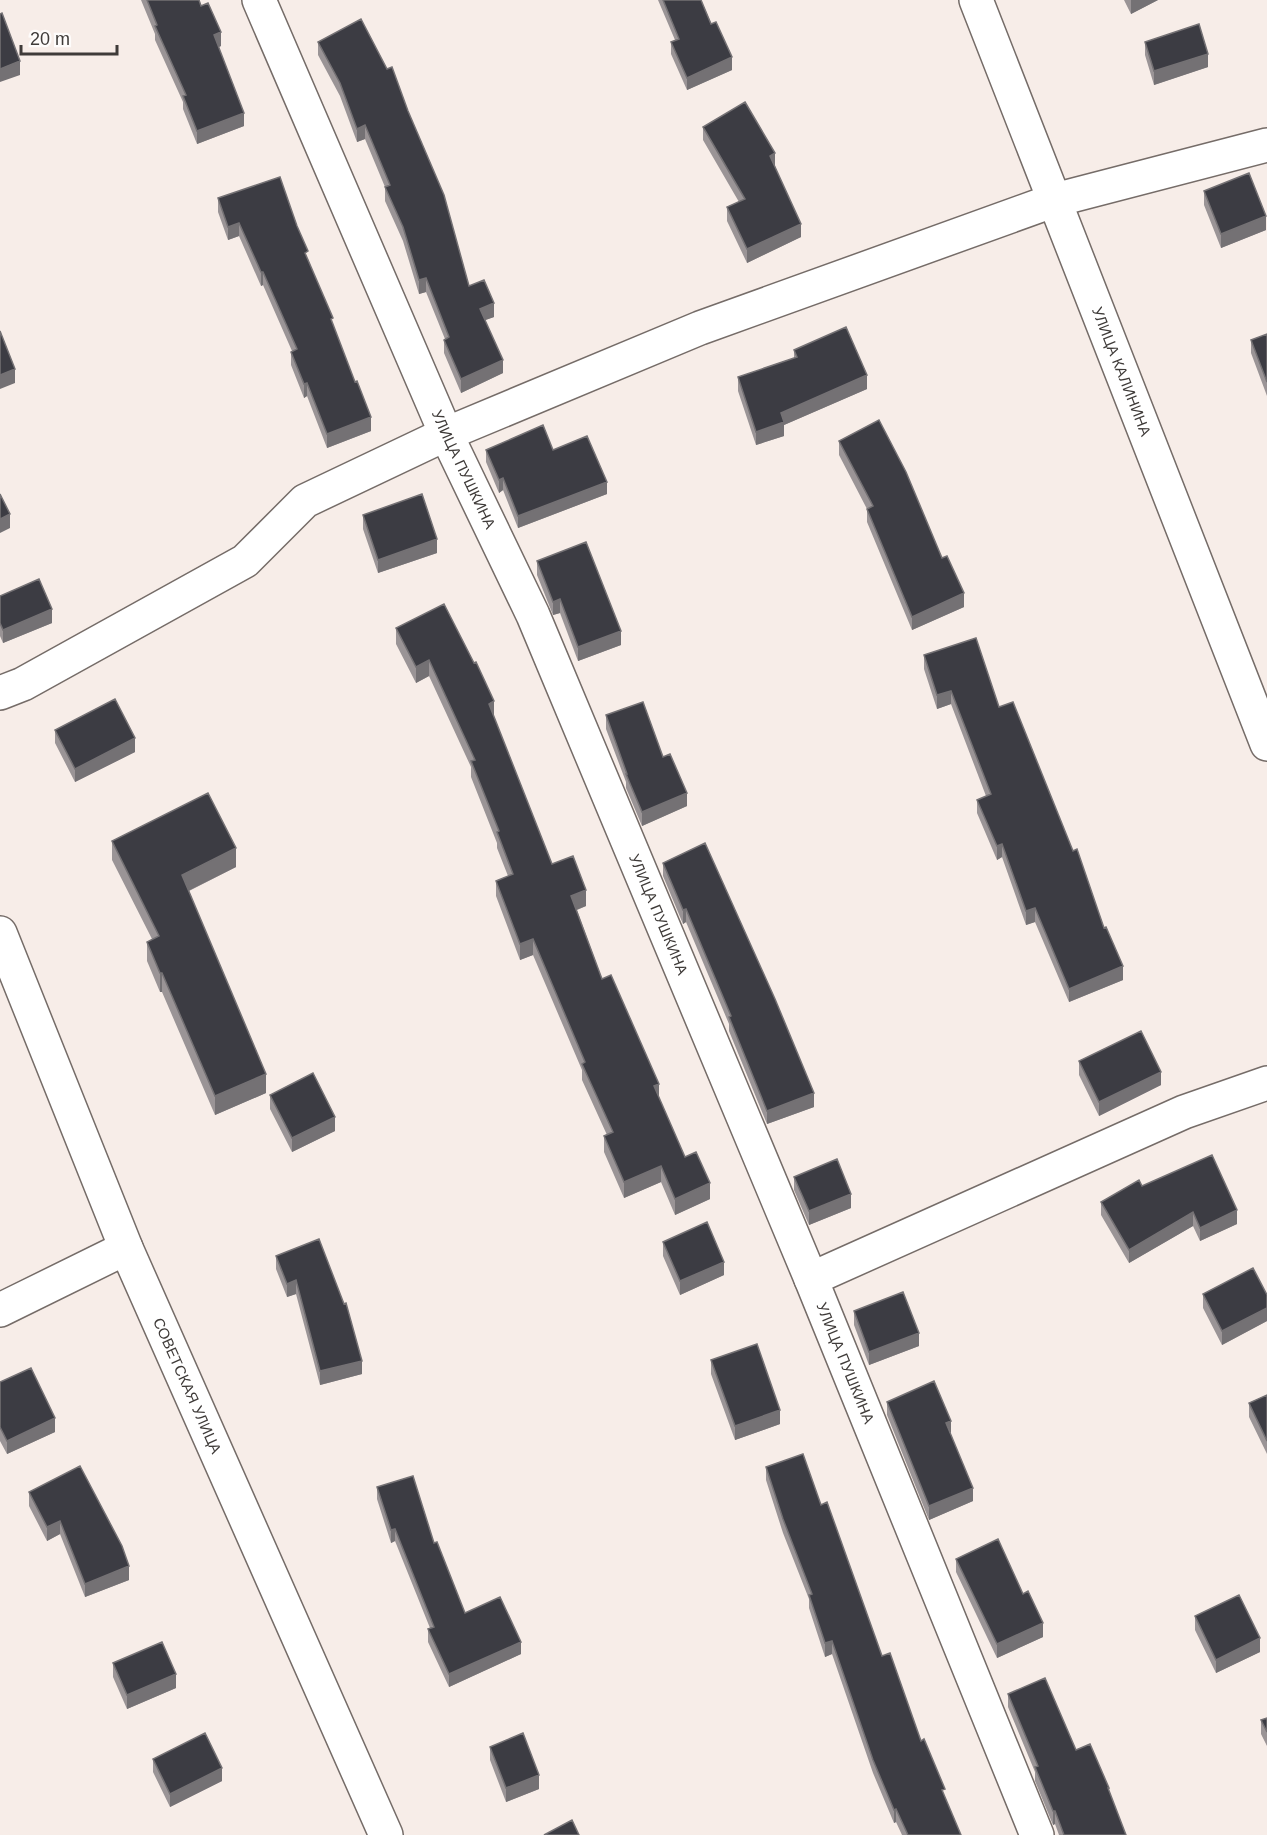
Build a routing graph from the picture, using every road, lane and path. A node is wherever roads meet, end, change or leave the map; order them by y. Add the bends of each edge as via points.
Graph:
1 (259, 0) edge
2 (976, 0) edge
3 (1267, 145) edge
4 (1054, 200) junction
5 (446, 434) junction
6 (0, 693) edge
7 (1267, 744) edge
8 (0, 933) edge
9 (1267, 1083) edge
10 (126, 1248) junction
11 (811, 1280) junction
12 (0, 1310) edge
13 (386, 1835) edge
14 (1037, 1835) edge

1 - 5 street, УЛИЦА ПУШКИНА
2 - 4 street, УЛИЦА КАЛИНИНА
3 - 4 street
4 - 5 street via 700,328
4 - 7 street, УЛИЦА КАЛИНИНА
5 - 6 street via 305,501 245,561
5 - 11 street, УЛИЦА ПУШКИНА via 533,615
8 - 10 street, СОВЕТСКАЯ УЛИЦА
9 - 11 street via 1184,1112
10 - 12 street
10 - 13 street, СОВЕТСКАЯ УЛИЦА
11 - 14 street, УЛИЦА ПУШКИНА

